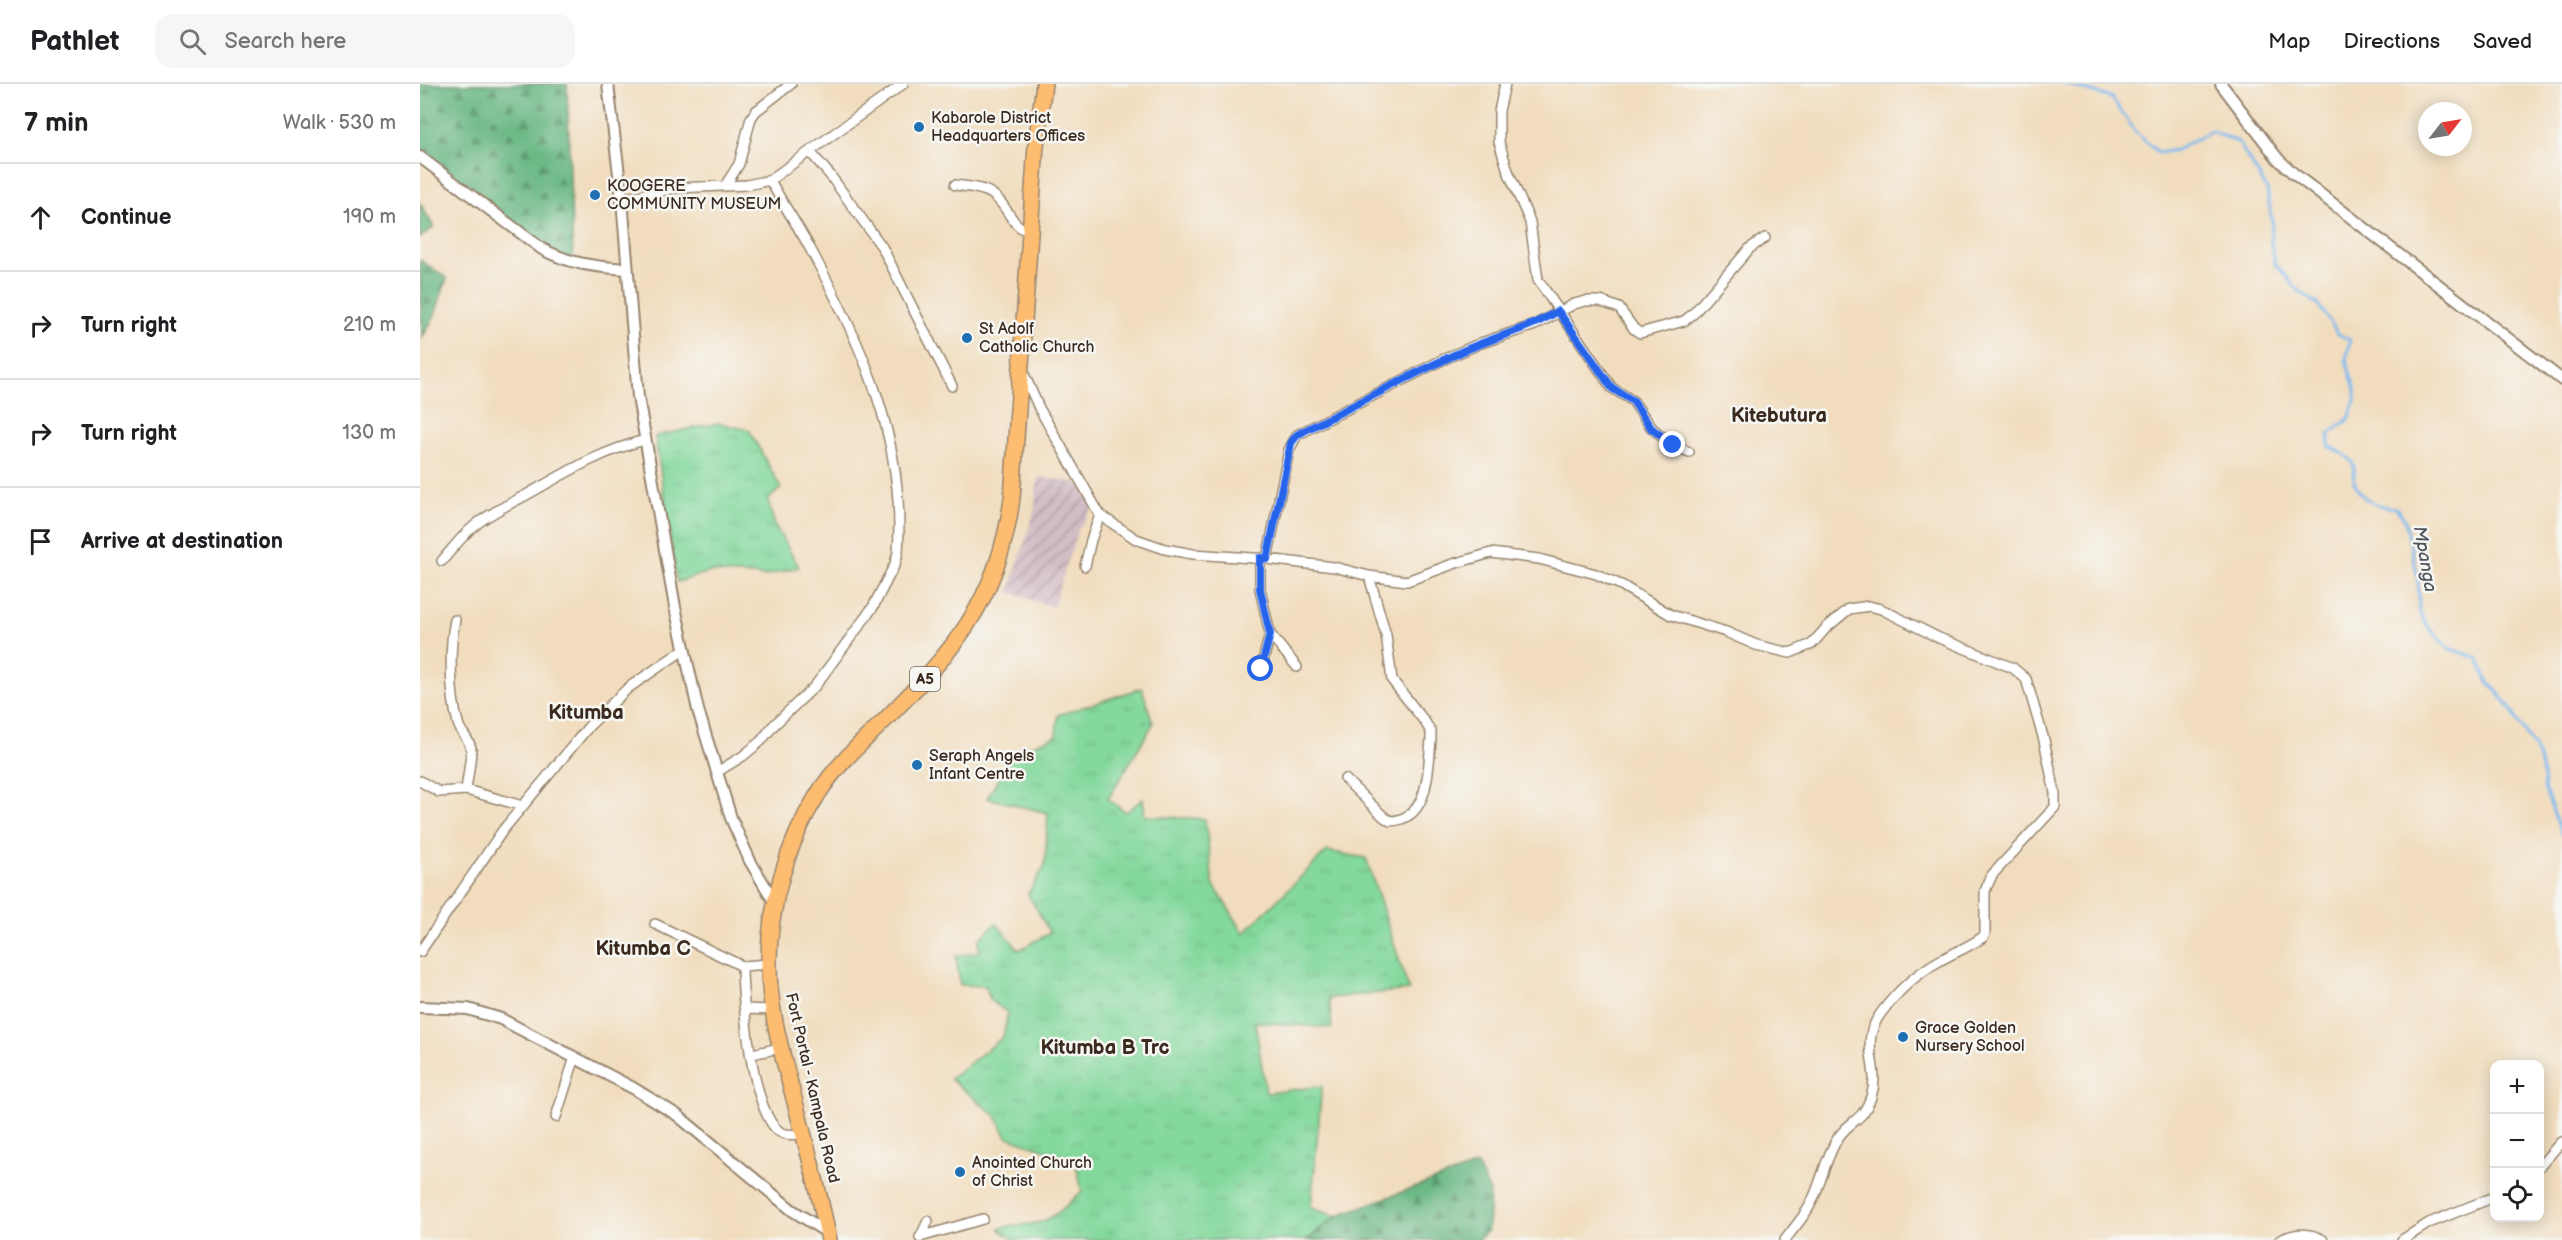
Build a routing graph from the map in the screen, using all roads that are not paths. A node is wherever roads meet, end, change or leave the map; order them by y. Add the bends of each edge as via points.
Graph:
1 (608, 84) edge
2 (791, 84) edge
3 (903, 84) edge
4 (1044, 84) edge
5 (1505, 84) edge
6 (2221, 84) edge
7 (811, 153) junction
8 (420, 157) edge
9 (770, 180) junction
10 (955, 185) dead end
11 (725, 186) junction
12 (622, 199) junction
13 (1031, 232) junction
14 (1766, 238) dead end
15 (627, 269) junction
16 (1558, 311) junction
17 (1021, 367) junction
18 (2562, 380) edge
19 (952, 386) dead end
20 (645, 440) junction
21 (1689, 452) dead end
22 (1100, 515) junction
23 (1264, 558) junction
24 (442, 561) dead end
25 (1085, 566) dead end
26 (1369, 576) junction
27 (455, 620) dead end
28 (1270, 634) junction
29 (685, 649) junction
30 (1297, 667) dead end
31 (1261, 669) dead end
32 (717, 772) junction
33 (1344, 778) dead end
34 (420, 781) edge
35 (466, 790) junction
36 (523, 806) junction
37 (775, 903) junction
38 (655, 924) dead end
39 (420, 951) edge
40 (769, 964) junction
41 (742, 966) junction
42 (420, 1007) edge
43 (745, 1009) junction
44 (773, 1010) junction
45 (780, 1048) junction
46 (752, 1054) junction
47 (575, 1058) junction
48 (556, 1117) dead end
49 (802, 1134) junction
50 (2561, 1142) edge
51 (2544, 1161) edge
52 (2490, 1199) edge
53 (983, 1218) dead end
54 (928, 1221) dead end
55 (828, 1237) edge
56 (920, 1239) edge
57 (1785, 1240) edge
58 (2280, 1240) edge
59 (2323, 1240) edge
60 (2402, 1240) edge

1 - 12 street
2 - 11 street via 751,118 739,164
3 - 7 street
4 - 13 highway, Fort Portal - Kampala Road / A5
5 - 16 street via 1498,111 1499,142 1530,222 1538,280
6 - 18 street via 2293,173
7 - 9 street
7 - 19 street via 882,247
8 - 15 street via 542,249 578,264
9 - 11 street
9 - 32 street via 837,301 880,404 896,467 898,552 873,607 815,686 761,741
10 - 13 street via 992,194 1018,228
11 - 12 street via 675,188
12 - 15 street
13 - 17 highway, Fort Portal - Kampala Road / A5
14 - 16 street via 1750,248 1684,321 1640,333 1619,308 1600,301 1586,300
15 - 20 street
16 - 21 street via 1612,388 1633,401 1651,428
16 - 23 street via 1535,325 1442,360 1297,435 1289,450
17 - 22 street via 1039,408
17 - 37 highway, Fort Portal - Kampala Road / A5 via 1009,520 990,585 969,625 943,660 837,768 818,793 789,855
20 - 24 street via 603,453 503,508 460,538
20 - 29 street
22 - 23 street via 1136,539 1165,549
22 - 25 street
23 - 26 street
23 - 28 street via 1260,589
26 - 33 street via 1386,635 1392,680 1425,722 1431,740 1422,799 1402,819 1390,821 1384,817
26 - 57 street via 1407,581 1491,553 1539,559 1596,574 1671,615 1790,653 1812,644 1849,609 1869,606 2013,668 2026,679 2046,750 2055,807 1992,875 1985,891 1983,937 1914,979 1880,1015 1871,1030 1869,1045 1874,1072 1872,1094 1864,1114 1841,1133 1810,1206
27 - 35 street via 450,654 458,725 471,752
28 - 30 street
28 - 31 street
29 - 32 street
29 - 36 street via 605,709
32 - 37 street via 738,838
34 - 35 street via 439,792
35 - 36 street
36 - 39 street via 479,862
37 - 40 highway, Fort Portal - Kampala Road / A5
38 - 41 street
40 - 41 street
40 - 44 highway, Fort Portal - Kampala Road / A5
41 - 43 street
42 - 47 street via 482,1012
43 - 44 street
43 - 46 street
44 - 45 highway, Fort Portal - Kampala Road / A5
45 - 46 street
45 - 49 highway, Fort Portal - Kampala Road / A5
46 - 49 street via 754,1081 772,1124 783,1134
47 - 48 street
47 - 55 street via 677,1115
49 - 55 highway, Fort Portal - Kampala Road / A5
50 - 51 street
52 - 60 street via 2429,1223
53 - 56 street
54 - 56 street
58 - 59 street via 2305,1234

